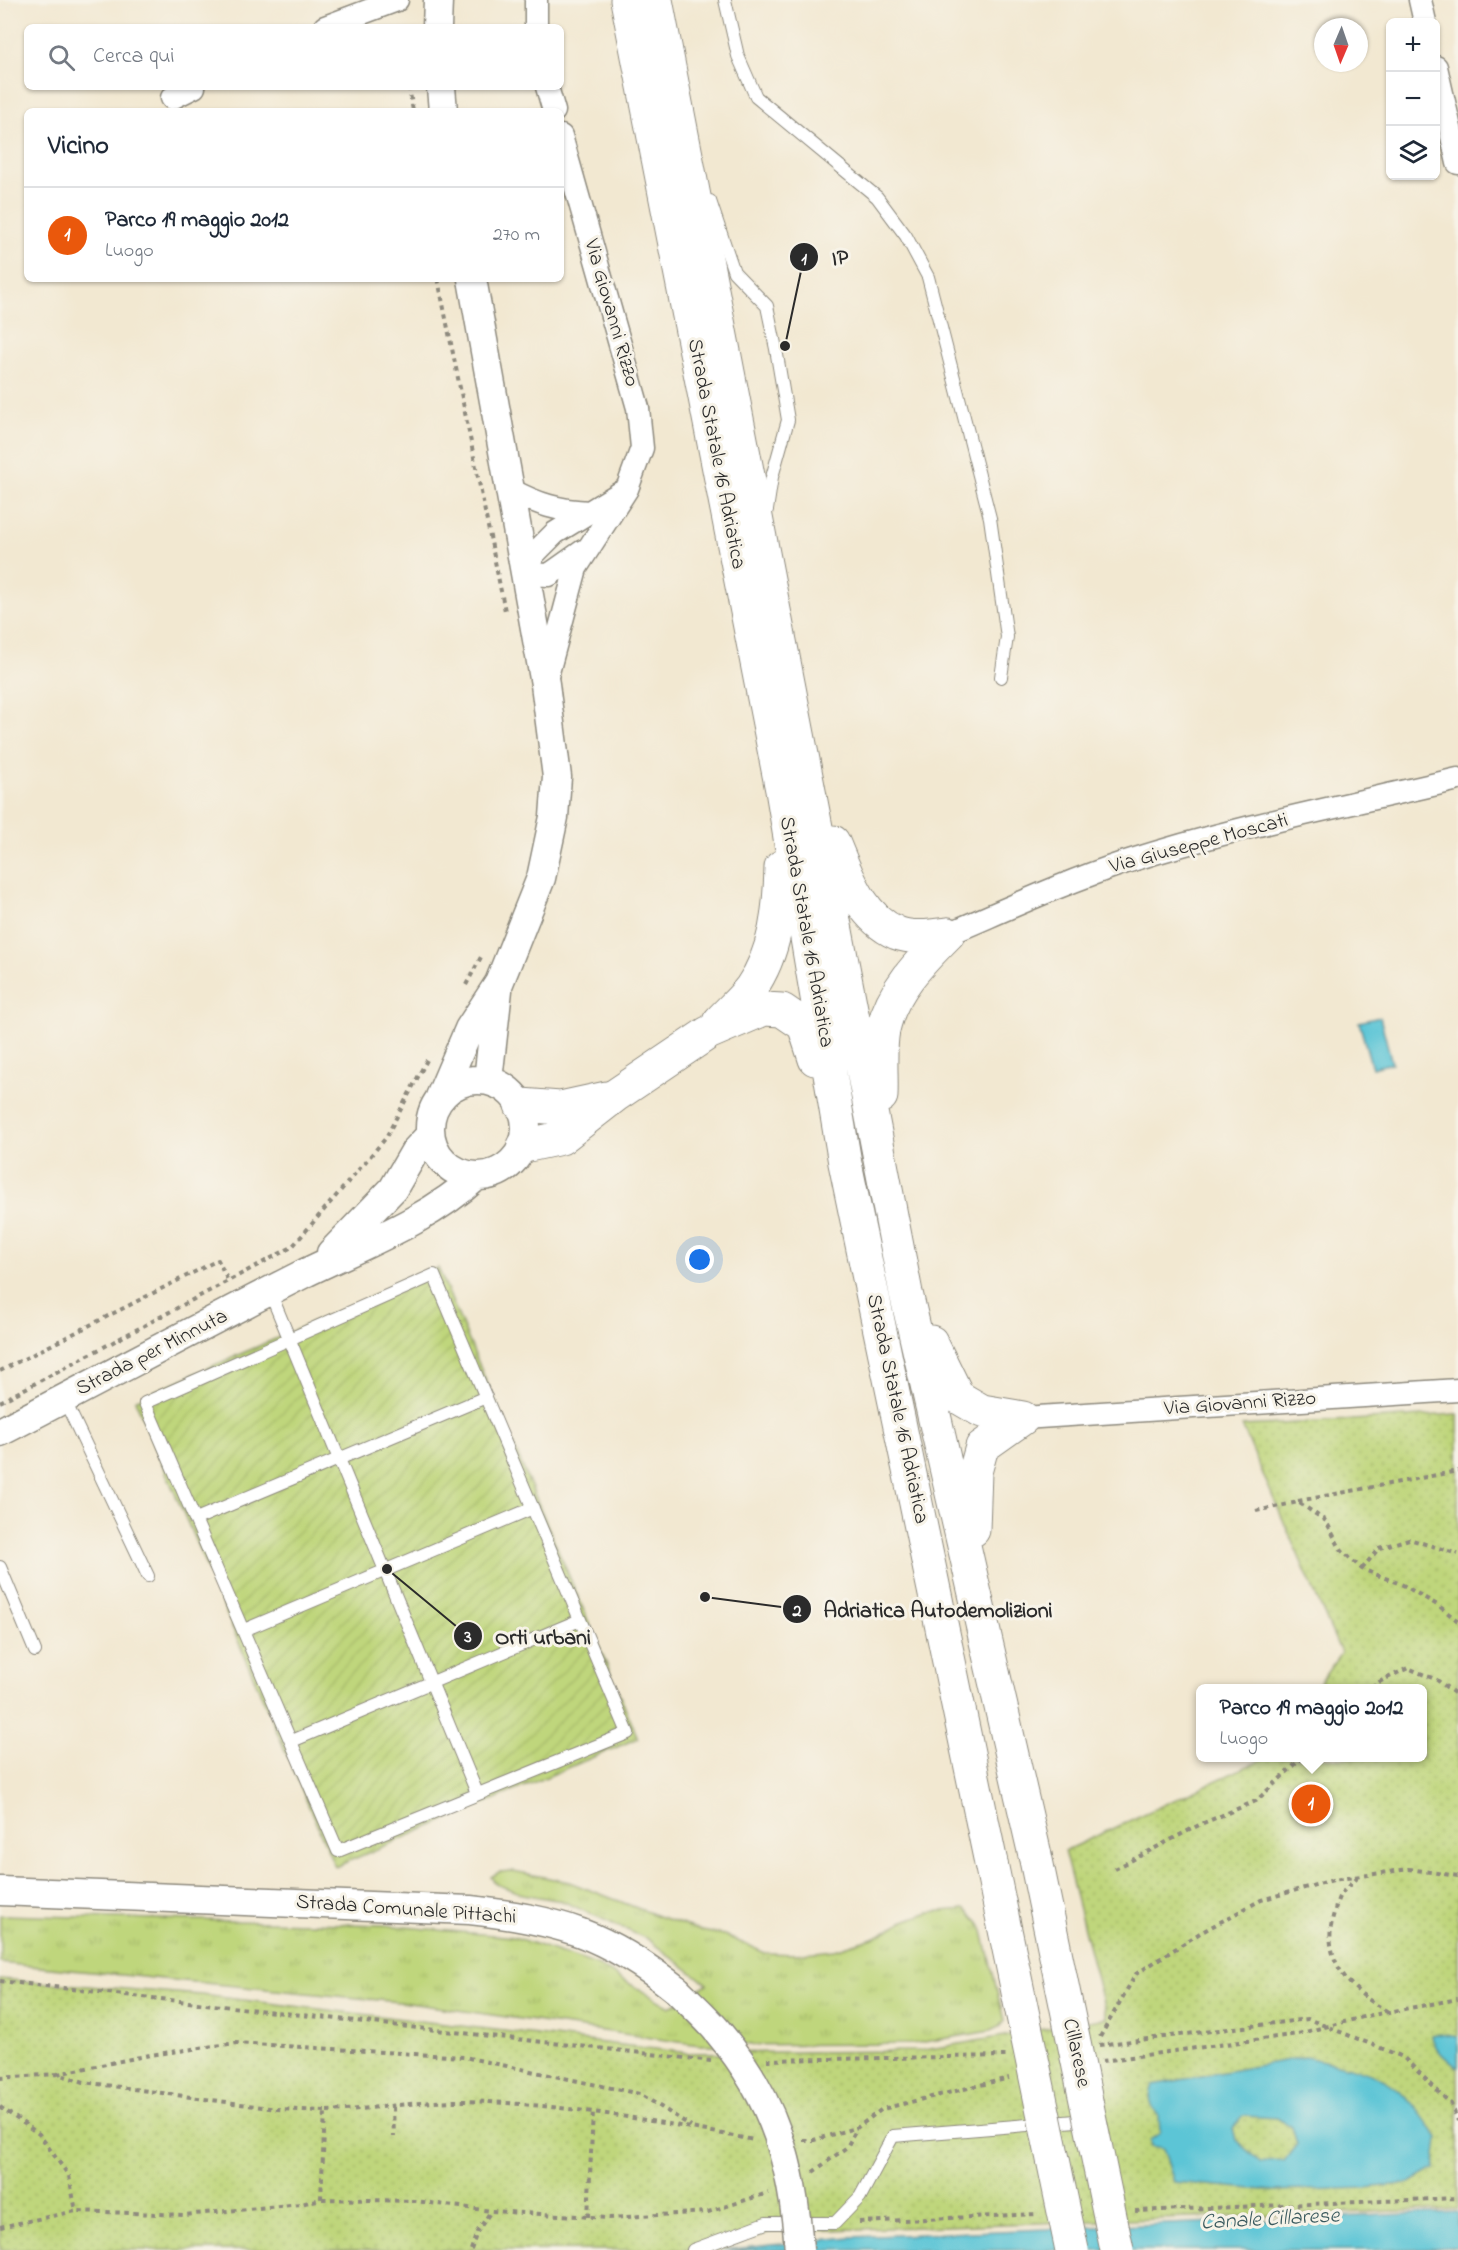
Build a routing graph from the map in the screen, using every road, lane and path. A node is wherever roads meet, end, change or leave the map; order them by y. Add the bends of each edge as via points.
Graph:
1 (397, 0) edge
2 (438, 0) edge
3 (536, 0) edge
4 (627, 0) edge
5 (656, 0) edge
6 (725, 0) edge
7 (1420, 0) edge
8 (1424, 18) edge
9 (334, 24) edge
10 (437, 24) edge
11 (536, 24) edge
12 (1437, 72) edge
13 (188, 90) edge
14 (410, 90) edge
15 (441, 90) edge
16 (548, 90) edge
17 (172, 98) dead end
18 (412, 108) edge
19 (442, 108) edge
20 (553, 108) edge
21 (564, 147) edge
22 (686, 148) junction
23 (1458, 163) edge
24 (439, 282) edge
25 (473, 282) edge
26 (627, 489) junction
27 (511, 490) junction
28 (590, 512) junction
29 (586, 549) junction
30 (526, 574) junction
31 (767, 580) junction
32 (505, 612) dead end
33 (1001, 677) dead end
34 (545, 684) junction
35 (1458, 779) edge
36 (795, 787) junction
37 (948, 934) junction
38 (482, 956) dead end
39 (499, 983) junction
40 (466, 986) dead end
41 (708, 1033) junction
42 (434, 1047) dead end
43 (488, 1080) junction
44 (616, 1095) junction
45 (440, 1097) junction
46 (521, 1105) junction
47 (430, 1135) junction
48 (524, 1146) junction
49 (880, 1159) junction
50 (845, 1163) junction
51 (477, 1176) junction
52 (303, 1274) junction
53 (228, 1281) junction
54 (270, 1292) junction
55 (906, 1293) junction
56 (291, 1339) junction
57 (0, 1371) edge
58 (1458, 1390) edge
59 (486, 1397) junction
60 (63, 1399) junction
61 (0, 1402) edge
62 (1023, 1418) junction
63 (0, 1432) edge
64 (340, 1459) junction
65 (1458, 1471) edge
66 (1298, 1502) junction
67 (533, 1508) junction
68 (1256, 1511) dead end
69 (196, 1519) junction
70 (1458, 1554) edge
71 (0, 1567) edge
72 (1362, 1569) junction
73 (386, 1570) junction
74 (148, 1576) dead end
75 (979, 1610) junction
76 (580, 1620) junction
77 (1458, 1621) edge
78 (244, 1630) junction
79 (35, 1651) dead end
80 (432, 1682) junction
81 (1377, 1684) edge
82 (1458, 1696) edge
83 (292, 1741) junction
84 (1298, 1762) edge
85 (477, 1793) junction
86 (1035, 1855) joint
87 (991, 1863) joint
88 (1115, 1869) dead end
89 (1458, 1876) edge
90 (1357, 1877) junction
91 (0, 1891) edge
92 (1458, 1999) edge
93 (1388, 2012) junction
94 (1094, 2045) dead end
95 (1091, 2063) dead end
96 (57, 2074) junction
97 (1011, 2077) dead end
98 (0, 2078) edge
99 (0, 2107) edge
100 (393, 2107) junction
101 (325, 2111) junction
102 (593, 2112) junction
103 (1105, 2119) dead end
104 (858, 2127) junction
105 (694, 2128) junction
106 (394, 2137) dead end
107 (802, 2140) dead end
108 (756, 2141) dead end
109 (806, 2175) dead end
110 (776, 2191) dead end
111 (1458, 2198) edge
112 (321, 2199) junction
113 (76, 2211) junction
114 (491, 2211) junction
115 (1134, 2211) dead end
116 (1050, 2214) dead end
117 (588, 2217) junction
118 (835, 2223) junction
119 (0, 2227) edge
120 (471, 2250) edge
121 (693, 2250) edge
122 (799, 2250) edge
123 (1072, 2250) edge
124 (1117, 2250) edge

1 - 9 street
2 - 10 street
3 - 11 street
4 - 36 highway, Strada Statale 16 Adriatica
5 - 22 highway, Strada Statale 16 Adriatica
6 - 33 lane via 738,56 756,98 877,197 906,236 928,277 990,518 1007,637
7 - 8 street
12 - 23 street
13 - 17 street
14 - 18 path
15 - 19 street
16 - 20 street
21 - 26 street, Via Giovanni Rizzo via 638,408 642,448
22 - 31 highway, Strada Statale 16 Adriatica
22 - 31 lane via 708,195 735,272 767,306 776,349 788,420 767,504
24 - 32 path
25 - 27 street
26 - 28 street
26 - 29 street, Via Giovanni Rizzo
27 - 28 street via 536,504
27 - 30 street
28 - 30 street via 555,533 533,555
29 - 30 street via 549,575
29 - 34 street, Via Giovanni Rizzo via 576,568
30 - 34 street
31 - 36 highway, Strada Statale 16 Adriatica
34 - 39 street via 557,777 554,817 541,878
35 - 37 street, Via Giuseppe Moscati via 1238,831 1128,862
36 - 37 highway via 855,893 872,915 897,933 922,937
36 - 41 highway via 772,946 751,988
36 - 49 highway, Strada Statale 16 Adriatica
36 - 50 highway, Strada Statale 16 Adriatica
37 - 49 highway via 896,995 883,1030
38 - 40 path
39 - 43 street
39 - 45 street via 469,1029
41 - 44 highway
41 - 50 highway via 764,1009 782,1010 804,1025
42 - 53 path via 385,1139 292,1246
43 - 45 street via 462,1082
43 - 46 street via 513,1093
44 - 46 highway via 560,1108
44 - 48 highway via 561,1138
45 - 47 street via 430,1122
46 - 48 street via 527,1125
47 - 51 street via 446,1164
47 - 52 street, Strada per Minnuta via 415,1151 393,1188 347,1238
48 - 51 street via 510,1165
49 - 55 highway, Strada Statale 16 Adriatica
50 - 87 highway, Strada Statale 16 Adriatica
51 - 52 street, Strada per Minnuta via 435,1208
52 - 54 street, Strada per Minnuta
53 - 57 path via 218,1260
53 - 61 path
54 - 56 lane
54 - 60 street, Strada per Minnuta
55 - 62 highway via 958,1397 982,1411
55 - 75 highway, Strada Statale 16 Adriatica
56 - 59 lane via 434,1275
56 - 64 lane
56 - 69 lane via 146,1403
58 - 62 street, Via Giovanni Rizzo
59 - 64 lane
59 - 67 lane
60 - 63 street, Strada per Minnuta
60 - 74 lane
62 - 75 highway via 982,1447 975,1472 972,1516
64 - 69 lane
64 - 73 lane
65 - 66 path
66 - 68 path
66 - 72 path via 1326,1521 1341,1550
67 - 73 lane
67 - 76 lane
69 - 78 lane
70 - 72 path via 1409,1539 1379,1548
71 - 79 lane
72 - 77 path via 1403,1585
73 - 78 lane
73 - 80 lane
75 - 86 highway, Strada Statale 16 Adriatica
76 - 80 lane
76 - 85 lane via 628,1733
78 - 83 lane
80 - 83 lane
80 - 85 lane
81 - 82 path via 1408,1668 1437,1680
83 - 85 lane via 338,1851
84 - 88 path via 1256,1801 1201,1824
86 - 124 highway, Cillarese, bridge
87 - 123 highway, Cillarese, bridge
89 - 90 path via 1409,1869
90 - 93 path via 1340,1896 1330,1926 1332,1959 1350,1983
90 - 94 path via 1261,1900 1200,1933 1136,1974
91 - 122 street, Strada Comunale Pittachi, bridge via 470,1910 548,1922 599,1938 642,1963 677,1990 719,2032 755,2083 784,2150 795,2198
92 - 93 path
93 - 95 path via 1298,2034
96 - 98 path
96 - 101 path via 84,2082 276,2109
96 - 105 path via 236,2043 464,2057 640,2094
97 - 104 path via 882,2109
99 - 113 path via 39,2134 69,2176
100 - 101 path
100 - 102 path via 458,2101
100 - 106 path
101 - 112 path
102 - 105 path
102 - 117 path
103 - 118 lane via 893,2136 860,2197
104 - 107 path
104 - 109 path via 847,2147 826,2165
105 - 108 path
110 - 117 path via 708,2212
111 - 115 path
112 - 113 path via 184,2215
112 - 114 path via 416,2201
113 - 119 path
114 - 117 path
114 - 120 path
116 - 118 path
118 - 121 lane via 766,2223

